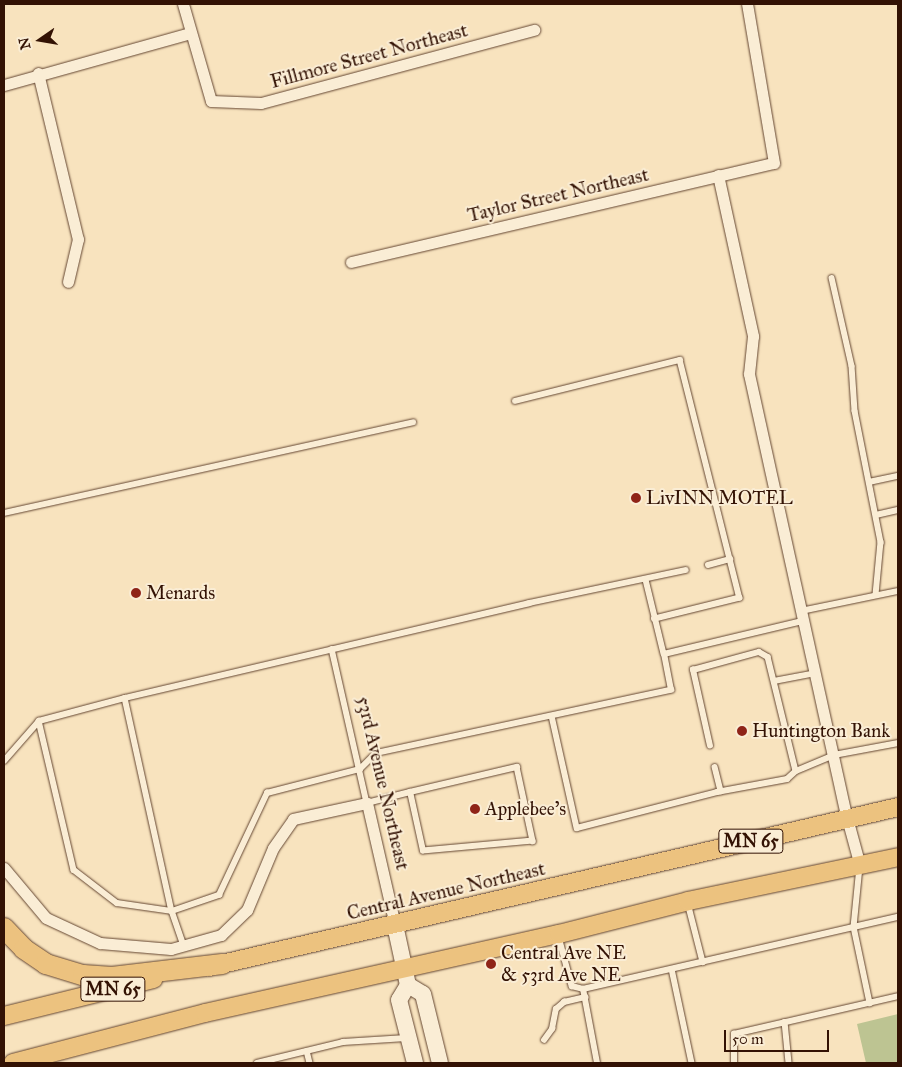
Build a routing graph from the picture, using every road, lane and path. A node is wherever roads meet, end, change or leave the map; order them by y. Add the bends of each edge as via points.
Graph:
1 (183, 4) edge
2 (747, 4) edge
3 (534, 30) dead end
4 (190, 33) junction
5 (38, 73) junction
6 (4, 85) edge
7 (718, 176) junction
8 (350, 262) dead end
9 (832, 278) dead end
10 (68, 282) dead end
11 (515, 401) dead end
12 (413, 422) dead end
13 (898, 476) edge
14 (869, 482) junction
15 (898, 510) edge
16 (4, 513) edge
17 (876, 515) junction
18 (730, 559) junction
19 (708, 564) dead end
20 (686, 570) dead end
21 (646, 580) junction
22 (898, 590) edge
23 (876, 595) junction
24 (802, 616) junction
25 (656, 619) junction
26 (332, 649) junction
27 (664, 654) junction
28 (816, 673) junction
29 (774, 681) junction
30 (124, 698) junction
31 (552, 716) junction
32 (39, 721) junction
33 (898, 743) edge
34 (710, 746) dead end
35 (834, 755) junction
36 (4, 761) edge
37 (715, 767) dead end
38 (360, 768) junction
39 (796, 771) junction
40 (410, 792) junction
41 (721, 792) junction
42 (367, 803) junction
43 (898, 807) edge
44 (847, 818) junction
45 (898, 857) edge
46 (860, 866) junction
47 (4, 868) edge
48 (688, 901) junction
49 (172, 911) junction
50 (898, 917) edge
51 (395, 925) junction
52 (854, 927) junction
53 (4, 928) edge
54 (558, 934) junction
55 (184, 945) junction
56 (703, 962) junction
57 (222, 964) junction
58 (672, 968) junction
59 (406, 977) junction
60 (583, 989) junction
61 (898, 996) edge
62 (585, 997) junction
63 (870, 1003) junction
64 (4, 1016) edge
65 (785, 1022) junction
66 (408, 1038) junction
67 (544, 1040) dead end
68 (307, 1051) junction
69 (277, 1061) edge
70 (13, 1063) edge
71 (257, 1063) edge
72 (310, 1063) edge
73 (415, 1063) edge
74 (440, 1063) edge
75 (596, 1063) edge
76 (692, 1063) edge
77 (734, 1063) edge
78 (789, 1063) edge

1 - 4 street
2 - 7 street, Taylor Street Northeast via 774,163
3 - 4 street, Fillmore Street Northeast via 261,103 211,101
4 - 5 street
5 - 6 street
5 - 10 street via 78,239
7 - 8 street, Taylor Street Northeast
7 - 24 street via 753,336 749,374
9 - 14 lane via 852,366 855,411
11 - 18 lane via 680,360
12 - 16 lane
13 - 14 lane
14 - 17 lane
15 - 17 lane
17 - 23 lane via 880,542
18 - 19 lane
18 - 25 lane via 740,598
20 - 21 lane
21 - 25 lane
21 - 26 lane via 529,603
22 - 23 lane
23 - 24 lane
24 - 27 lane
24 - 28 street
25 - 27 lane
26 - 30 lane
26 - 38 lane, 53rd Avenue Northeast
27 - 31 lane via 671,690
28 - 29 lane
28 - 35 street
29 - 34 lane via 768,657 759,652 693,670
29 - 39 lane
30 - 32 lane
30 - 49 lane
31 - 38 lane via 376,753
31 - 41 lane via 576,828
32 - 36 lane
32 - 49 lane via 74,870 117,903
33 - 35 lane
35 - 39 lane
35 - 44 street
37 - 41 lane
38 - 42 lane, 53rd Avenue Northeast
38 - 49 lane via 268,793 219,895
39 - 41 lane via 787,779
40 - 40 lane via 517,767 533,842 423,851
40 - 42 lane
42 - 51 street, 53rd Avenue Northeast
42 - 55 street via 293,819 273,848 247,910 221,935
43 - 44 main road, Central Avenue Northeast / MN 65
44 - 46 street
44 - 51 main road, Central Avenue Northeast / MN 65
45 - 46 main road, MN 65
46 - 48 main road, MN 65
46 - 52 lane
47 - 55 street via 46,918 100,943 171,949
48 - 54 main road, MN 65
48 - 56 lane
49 - 55 lane
50 - 52 lane
51 - 57 main road, Central Avenue Northeast / MN 65
51 - 59 street, 53rd Avenue Northeast
52 - 56 lane
52 - 63 lane
53 - 57 highway via 24,949 46,964 83,975 112,977
54 - 59 main road, MN 65
54 - 60 lane via 572,986
56 - 58 lane
57 - 64 main road, Central Avenue Northeast / MN 65
58 - 60 lane
58 - 76 lane
59 - 66 street, 53rd Avenue Northeast via 399,1000
59 - 70 main road, MN 65 via 205,1014
59 - 74 street via 423,994
60 - 62 lane
61 - 63 lane
62 - 67 lane via 564,1002 556,1009 552,1029
62 - 75 lane
63 - 65 lane
65 - 77 lane via 734,1034
65 - 78 lane
66 - 68 lane via 343,1042
66 - 73 street, 53rd Avenue Northeast
68 - 69 lane
68 - 72 lane
69 - 71 lane

